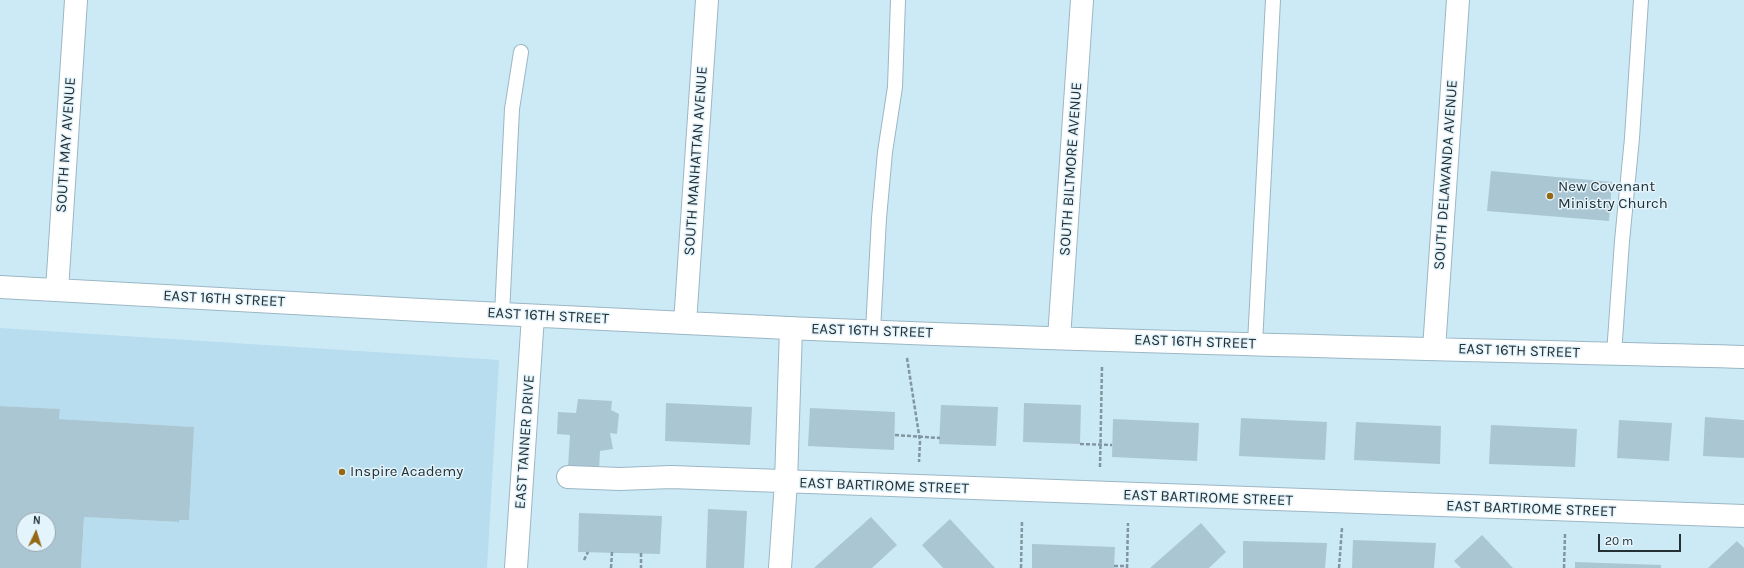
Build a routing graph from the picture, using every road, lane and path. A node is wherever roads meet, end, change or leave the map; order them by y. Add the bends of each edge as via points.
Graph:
1 (76, 0) edge
2 (707, 0) edge
3 (898, 0) edge
4 (1082, 0) edge
5 (1273, 0) edge
6 (1458, 0) edge
7 (1641, 0) edge
8 (521, 52) dead end
9 (0, 287) edge
10 (57, 290) junction
11 (502, 314) junction
12 (533, 316) junction
13 (685, 323) junction
14 (791, 328) junction
15 (873, 331) junction
16 (1059, 338) junction
17 (1254, 343) junction
18 (1434, 349) junction
19 (1614, 354) junction
20 (907, 357) dead end
21 (1744, 357) edge
22 (1102, 363) dead end
23 (894, 435) dead end
24 (920, 436) junction
25 (940, 438) dead end
26 (1080, 444) dead end
27 (1100, 445) junction
28 (1112, 445) dead end
29 (919, 466) dead end
30 (568, 477) dead end
31 (786, 482) junction
32 (1099, 494) junction
33 (1744, 516) edge
34 (1022, 521) dead end
35 (1128, 523) dead end
36 (1342, 528) dead end
37 (1565, 530) dead end
38 (588, 552) dead end
39 (612, 552) dead end
40 (641, 553) dead end
41 (584, 560) dead end
42 (1114, 566) dead end
43 (1127, 567) edge
44 (516, 568) edge
45 (611, 568) edge
46 (641, 568) edge
47 (780, 568) edge
48 (1021, 568) edge
49 (1339, 568) edge
50 (1564, 568) edge

1 - 10 street, SOUTH MAY AVENUE
2 - 13 street, SOUTH MANHATTAN AVENUE
3 - 15 lane via 895,87 879,218
4 - 16 street, SOUTH BILTMORE AVENUE
5 - 17 lane
6 - 18 street, SOUTH DELAWANDA AVENUE
7 - 19 lane
8 - 11 lane via 512,109
9 - 10 street, EAST 16TH STREET
10 - 11 street, EAST 16TH STREET
11 - 12 street, EAST 16TH STREET
12 - 13 street, EAST 16TH STREET
12 - 44 street, EAST TANNER DRIVE
13 - 14 street, EAST 16TH STREET
14 - 15 street, EAST 16TH STREET
14 - 31 street
15 - 16 street, EAST 16TH STREET
16 - 17 street, EAST 16TH STREET
17 - 18 street, EAST 16TH STREET
18 - 19 street, EAST 16TH STREET
19 - 21 street, EAST 16TH STREET
20 - 24 path
22 - 27 path
23 - 24 path
24 - 25 path
24 - 29 path
26 - 27 path
27 - 28 path
27 - 32 path
30 - 31 street, EAST BARTIROME STREET
31 - 32 street, EAST BARTIROME STREET
31 - 47 street
32 - 33 street, EAST BARTIROME STREET
34 - 48 path
35 - 43 path
36 - 49 path
37 - 50 path
38 - 41 path
39 - 45 path
40 - 46 path
42 - 43 path

